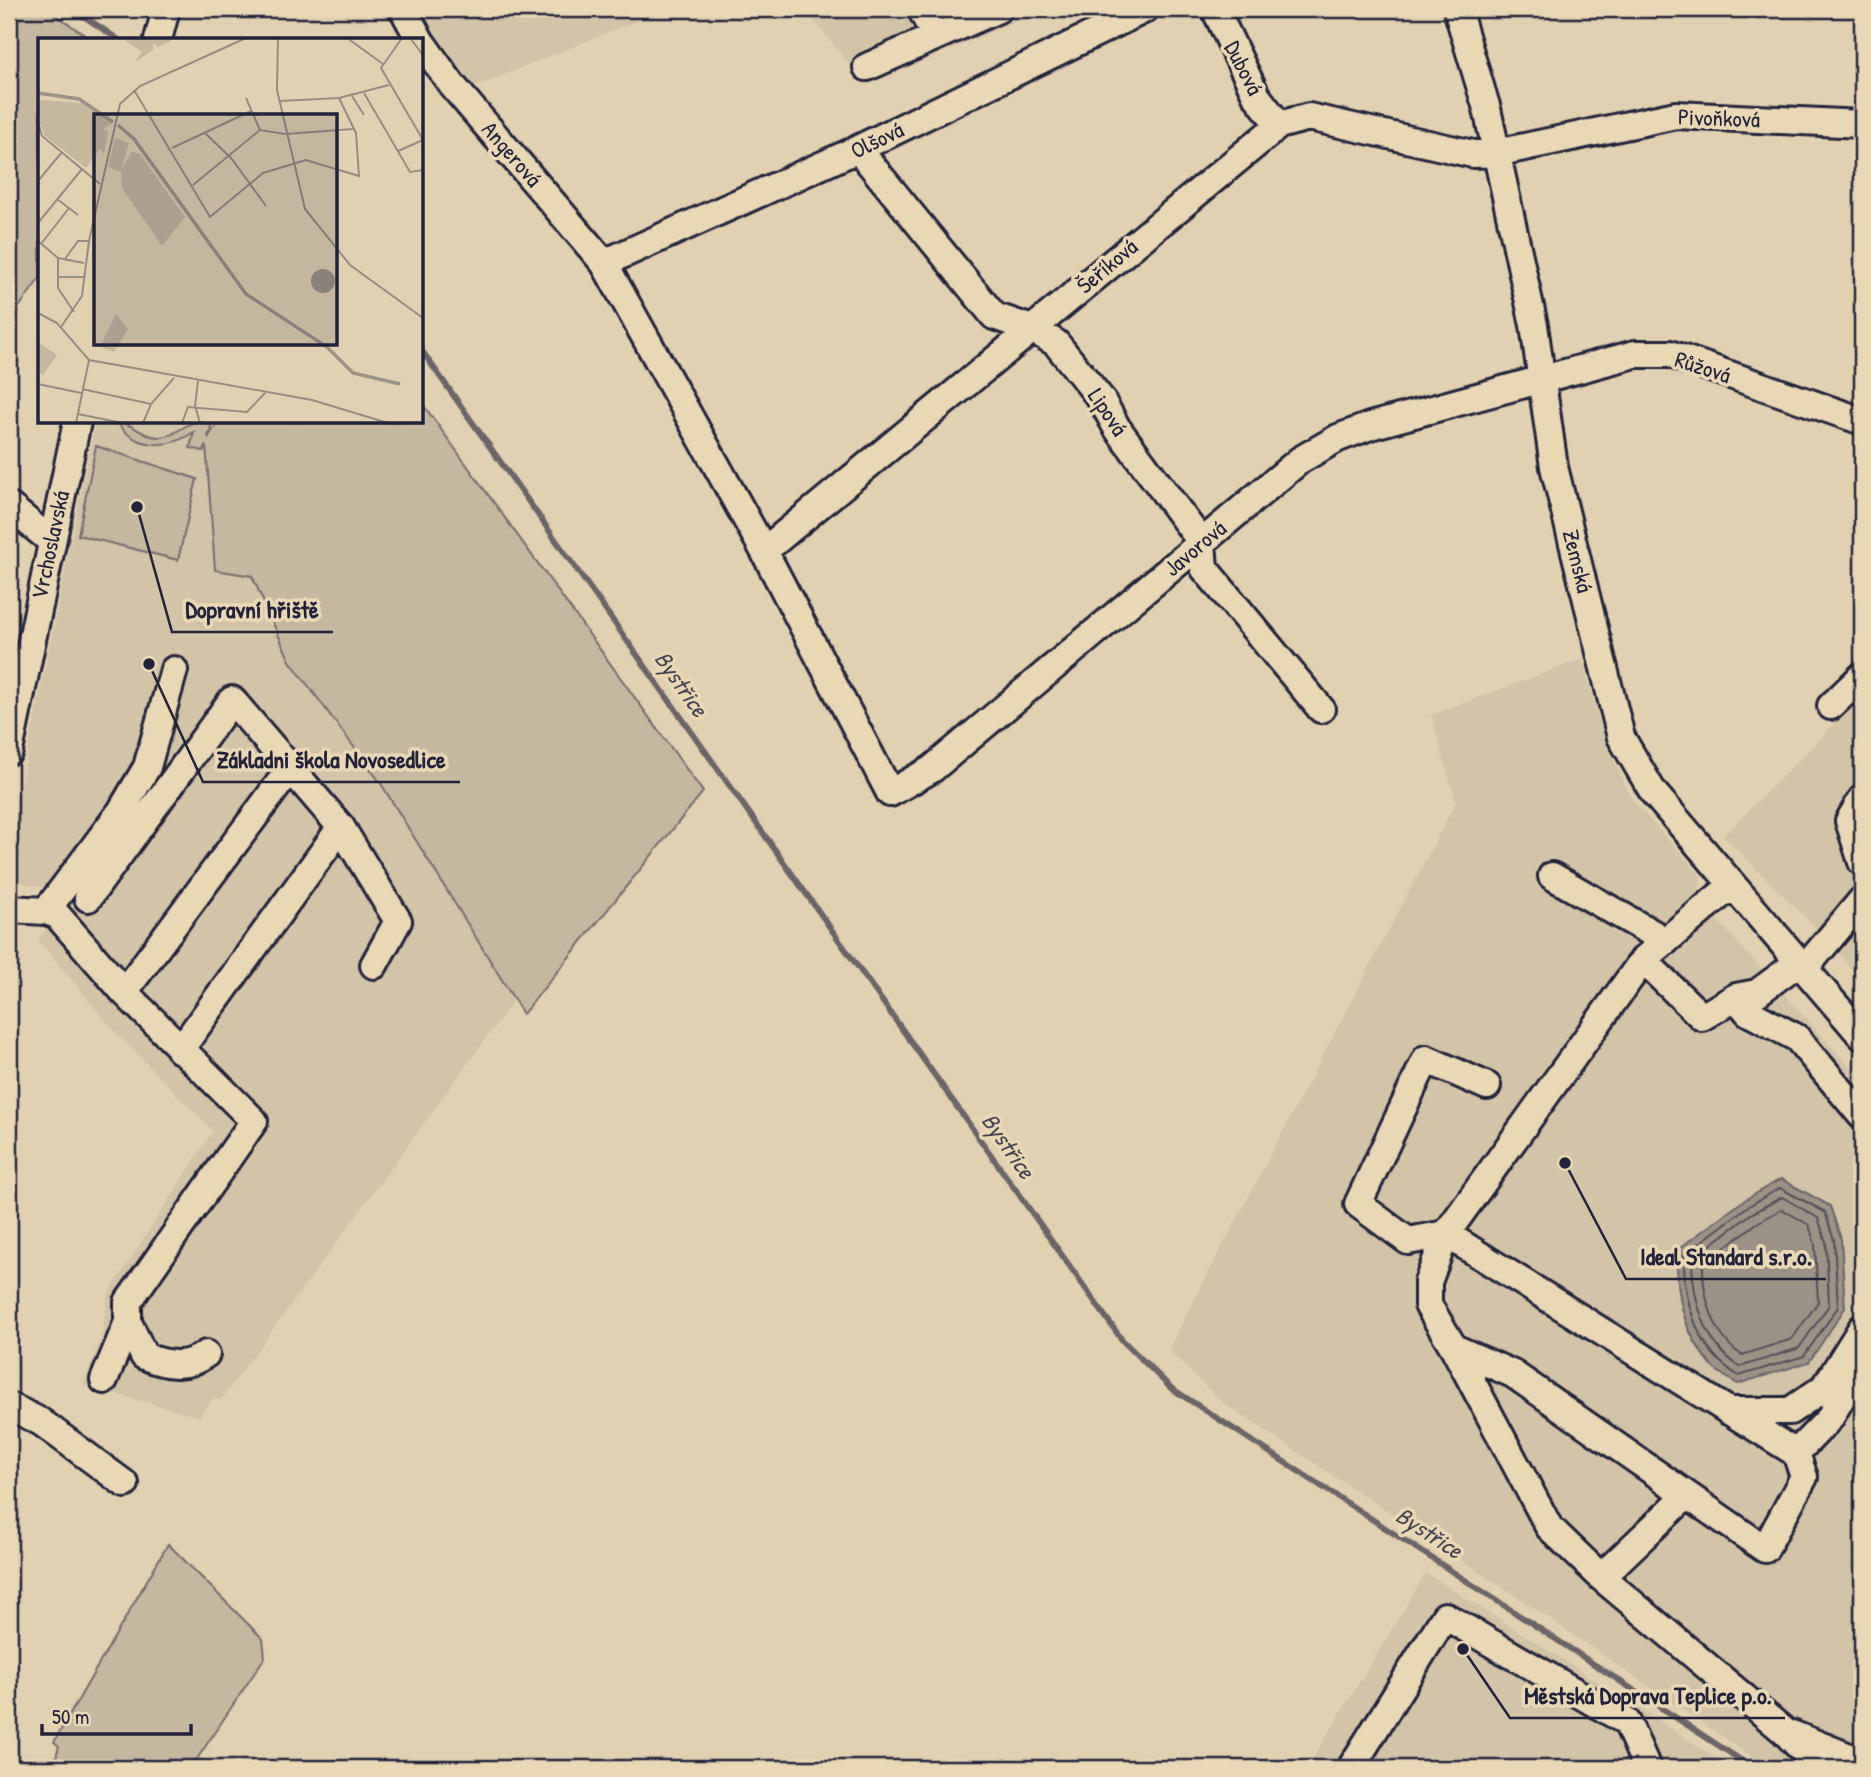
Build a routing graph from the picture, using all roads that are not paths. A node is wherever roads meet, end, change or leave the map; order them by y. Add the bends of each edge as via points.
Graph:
1 (166, 9) edge
2 (403, 9) edge
3 (920, 9) edge
4 (998, 9) edge
5 (1145, 9) edge
6 (1215, 9) edge
7 (1457, 9) edge
8 (935, 35) junction
9 (158, 38) edge
10 (419, 38) edge
11 (424, 46) edge
12 (866, 67) dead end
13 (1862, 124) edge
14 (1279, 125) junction
15 (858, 149) junction
16 (1496, 153) junction
17 (604, 263) junction
18 (1032, 329) junction
19 (1541, 381) junction
20 (1862, 421) edge
21 (77, 424) edge
22 (9, 506) edge
23 (50, 540) junction
24 (1202, 543) junction
25 (764, 551) junction
26 (174, 670) dead end
27 (1862, 676) edge
28 (1831, 706) dead end
29 (1321, 709) dead end
30 (9, 751) edge
31 (290, 769) junction
32 (890, 793) joint
33 (1862, 799) edge
34 (341, 827) junction
35 (1862, 862) edge
36 (1552, 876) dead end
37 (1731, 886) junction
38 (88, 898) dead end
39 (1862, 900) edge
40 (9, 909) edge
41 (46, 911) junction
42 (1666, 941) junction
43 (1643, 960) junction
44 (374, 965) dead end
45 (1802, 965) junction
46 (124, 992) junction
47 (1736, 997) junction
48 (1862, 1036) edge
49 (180, 1050) junction
50 (1487, 1086) dead end
51 (1862, 1116) edge
52 (1446, 1234) junction
53 (128, 1322) junction
54 (1862, 1328) edge
55 (1454, 1348) junction
56 (206, 1353) dead end
57 (1862, 1361) edge
58 (104, 1380) dead end
59 (9, 1406) edge
60 (1728, 1411) junction
61 (1796, 1453) junction
62 (125, 1484) dead end
63 (1687, 1495) junction
64 (1601, 1577) junction
65 (1784, 1731) junction
66 (1862, 1762) edge
67 (1351, 1768) edge
68 (1647, 1768) edge
69 (1820, 1768) edge

1 - 9 street
2 - 10 street, Angerová
3 - 8 street
4 - 8 street
5 - 15 street, Olšová
6 - 14 street, Dubová via 1256,95
7 - 16 street, Zemská
8 - 12 street
11 - 17 street, Angerová
13 - 16 street, Pivoňková via 1676,115
14 - 16 street, Šeříková via 1309,117 1473,154
14 - 18 street, Šeříková
15 - 17 street, Olšová
15 - 18 street, Lipová via 994,316
16 - 19 street, Zemská via 1534,325
17 - 25 street, Angerová
18 - 24 street, Lipová via 1056,344 1101,399 1117,428
18 - 25 street, Šeříková
19 - 20 street, Růžová via 1634,354 1670,354
19 - 24 street, Javorová via 1338,438 1300,460
19 - 37 street, Zemská via 1554,467 1621,737 1653,792
21 - 23 street, Vrchoslavská
22 - 23 street
23 - 30 street, Vrchoslavská
24 - 29 street, Lipová via 1204,568
24 - 32 street, Javorová via 932,769
25 - 32 street, Angerová
26 - 41 street via 147,768 121,811
27 - 28 street
31 - 34 street
31 - 38 street via 232,700
31 - 46 street
33 - 35 street via 1849,821
34 - 44 street via 398,921
34 - 49 street
36 - 42 street
37 - 42 street
37 - 45 street, Zemská
39 - 45 street
40 - 41 street
41 - 46 street via 57,915
42 - 43 street
43 - 47 street via 1702,1017
43 - 52 street
45 - 47 street via 1757,993
45 - 48 street, Zemská
46 - 49 street
47 - 51 street via 1748,1012 1797,1038
49 - 53 street via 254,1121 128,1302
50 - 52 street via 1426,1059 1358,1204 1408,1241
52 - 55 street via 1428,1282 1428,1305
52 - 60 street
53 - 56 street via 144,1356 164,1364 183,1364
53 - 58 street
54 - 60 street via 1825,1387 1790,1411
55 - 63 street via 1513,1374
55 - 64 street via 1549,1527
57 - 61 street via 1830,1418
59 - 62 street via 41,1422
60 - 61 street
61 - 63 street via 1804,1477 1765,1549
63 - 64 street
64 - 65 street
65 - 66 street
65 - 69 street
67 - 68 street via 1445,1616 1628,1722

